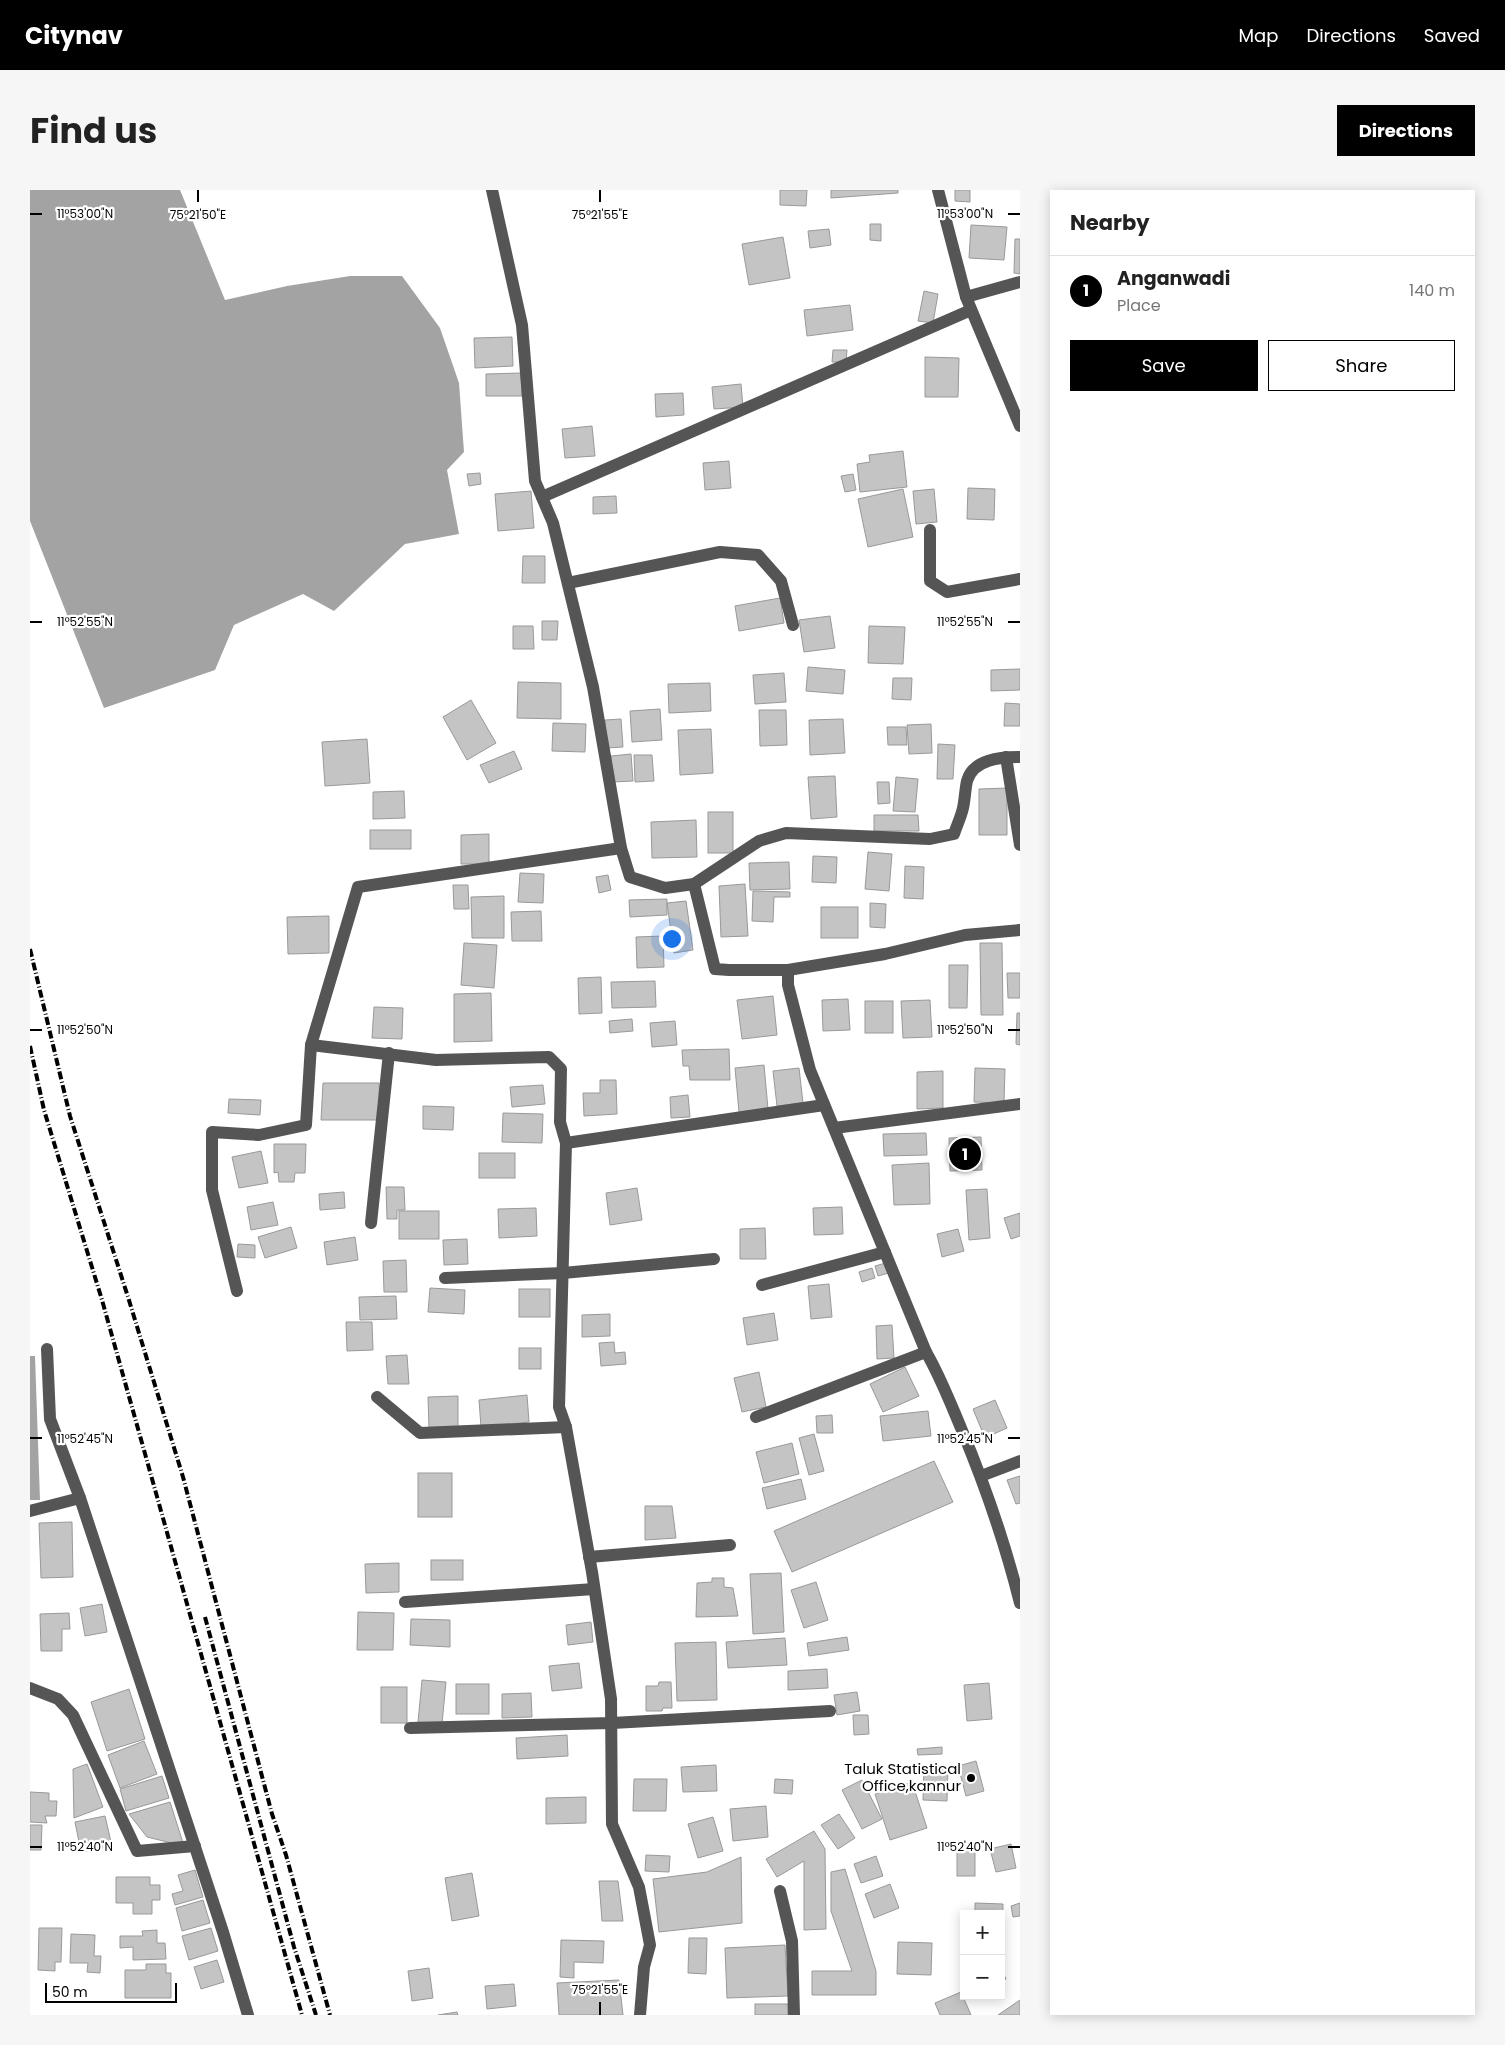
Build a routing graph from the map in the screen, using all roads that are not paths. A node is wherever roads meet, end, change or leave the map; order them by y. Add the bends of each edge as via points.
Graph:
1 (492, 190) edge
2 (938, 190) edge
3 (1020, 282) edge
4 (966, 297) junction
5 (971, 310) junction
6 (1020, 426) edge
7 (542, 497) junction
8 (930, 530) dead end
9 (1020, 579) edge
10 (568, 583) junction
11 (793, 625) dead end
12 (1006, 757) junction
13 (1020, 757) edge
14 (1020, 845) edge
15 (621, 848) junction
16 (694, 884) junction
17 (1020, 930) edge
18 (788, 970) junction
19 (311, 1045) junction
20 (389, 1054) junction
21 (1020, 1104) edge
22 (824, 1105) junction
23 (834, 1128) junction
24 (566, 1143) junction
25 (371, 1223) dead end
26 (885, 1252) junction
27 (714, 1260) dead end
28 (563, 1273) junction
29 (445, 1278) dead end
30 (762, 1285) dead end
31 (237, 1291) dead end
32 (47, 1349) dead end
33 (926, 1352) junction
34 (376, 1397) dead end
35 (756, 1417) dead end
36 (566, 1427) junction
37 (1020, 1461) edge
38 (981, 1476) junction
39 (80, 1498) junction
40 (30, 1511) edge
41 (730, 1546) dead end
42 (589, 1557) junction
43 (594, 1589) junction
44 (405, 1602) dead end
45 (1020, 1603) edge
46 (30, 1688) edge
47 (830, 1711) dead end
48 (612, 1723) junction
49 (410, 1728) dead end
50 (195, 1846) junction
51 (780, 1891) dead end
52 (248, 2015) edge
53 (640, 2015) edge
54 (794, 2015) edge

1 - 7 street via 522,325 536,481
2 - 4 street
3 - 4 street
4 - 5 street
5 - 6 street
5 - 7 street
7 - 10 street via 553,523
8 - 9 street via 930,581 946,592
10 - 11 street via 720,552 758,555 781,581
10 - 15 street via 592,687
12 - 13 street
12 - 14 street
12 - 16 street via 983,762 975,768 968,779 963,810 954,834 930,839 786,833 759,841
15 - 16 street via 630,877 665,888
15 - 19 street via 358,887
16 - 18 street via 715,968
17 - 18 street via 965,935 885,954
18 - 22 street via 788,985 810,1070
19 - 20 street
19 - 31 street via 306,1125 259,1135 212,1132 212,1190
20 - 24 street via 436,1060 549,1057 561,1069 560,1122
20 - 25 street
21 - 23 street
22 - 23 street
22 - 24 street
23 - 26 street
24 - 28 street
26 - 30 street
26 - 33 street
27 - 28 street
28 - 29 street
28 - 36 street via 559,1407
32 - 39 street via 50,1419
33 - 35 street
33 - 38 street
34 - 36 street via 420,1434
36 - 42 street
37 - 38 street
38 - 45 street
39 - 40 street
39 - 50 street
41 - 42 street
42 - 43 street
43 - 44 street
43 - 48 street
46 - 50 street via 58,1699 73,1715 137,1851
47 - 48 street
48 - 49 street
48 - 53 street via 612,1824 638,1887 650,1945 644,1967
50 - 52 street
51 - 54 street via 792,1941

